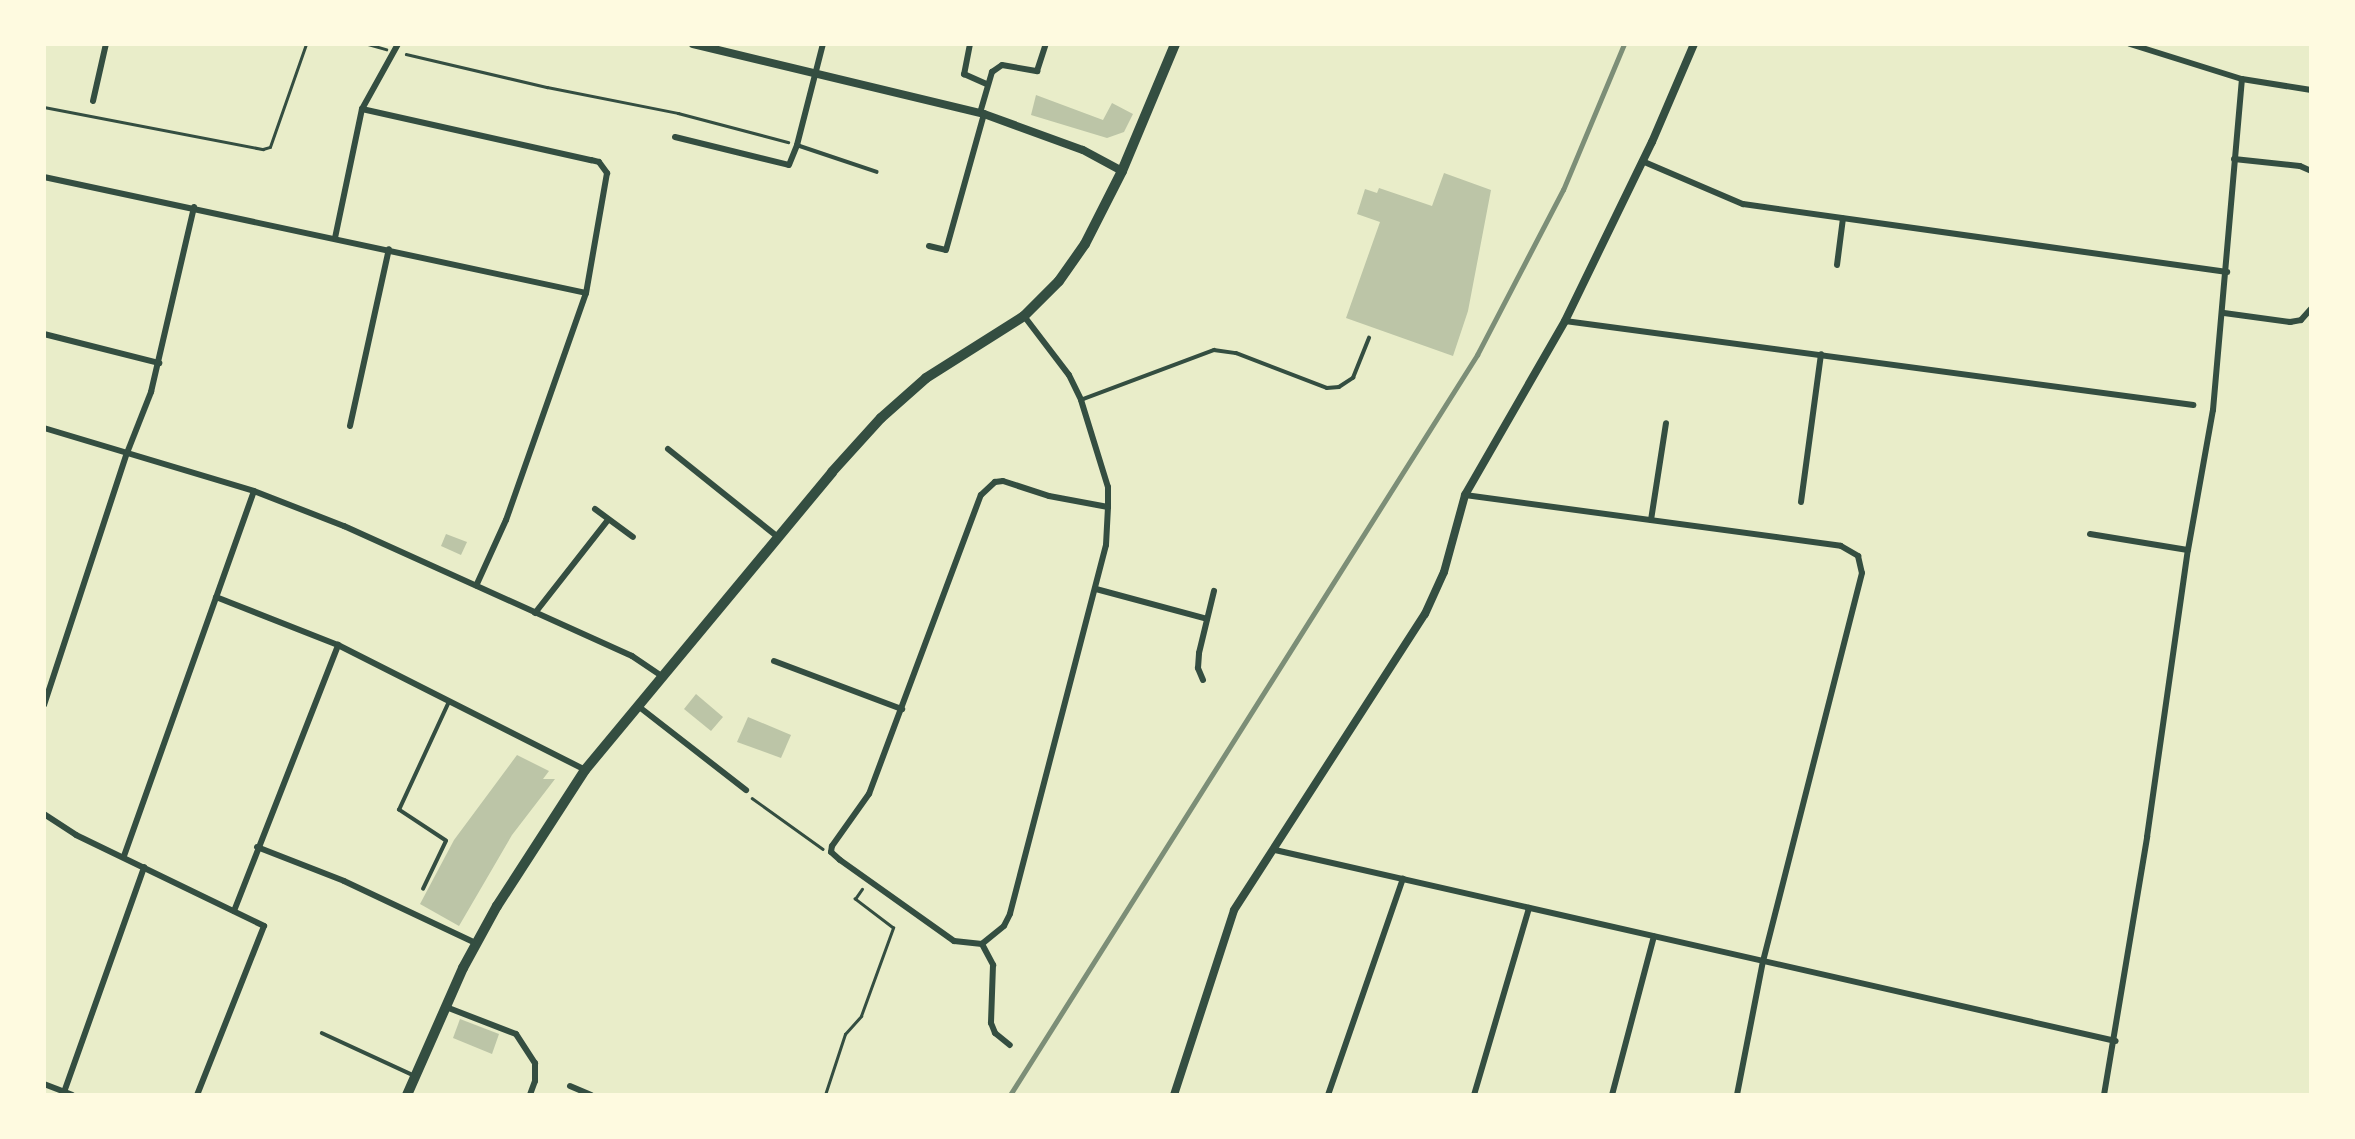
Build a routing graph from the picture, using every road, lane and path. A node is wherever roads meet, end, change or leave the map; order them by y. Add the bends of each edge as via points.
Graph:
1 (106, 44) edge
2 (306, 44) edge
3 (368, 44) edge
4 (693, 44) edge
5 (823, 44) edge
6 (970, 44) edge
7 (1046, 44) edge
8 (1175, 44) edge
9 (1694, 44) edge
10 (2130, 44) edge
11 (397, 47) edge
12 (816, 75) junction
13 (2242, 79) junction
14 (986, 84) junction
15 (2311, 90) edge
16 (93, 101) dead end
17 (44, 107) edge
18 (362, 110) junction
19 (982, 113) junction
20 (675, 137) dead end
21 (797, 145) junction
22 (2234, 159) junction
23 (1642, 161) junction
24 (2311, 171) edge
25 (877, 172) dead end
26 (1122, 172) junction
27 (44, 177) edge
28 (194, 208) junction
29 (1843, 218) junction
30 (335, 239) junction
31 (929, 246) dead end
32 (389, 249) junction
33 (1837, 265) dead end
34 (2227, 272) junction
35 (586, 293) junction
36 (2311, 309) edge
37 (2224, 313) junction
38 (1024, 316) junction
39 (1565, 321) junction
40 (44, 334) edge
41 (1369, 338) dead end
42 (1821, 354) junction
43 (159, 363) junction
44 (1081, 400) junction
45 (2193, 405) dead end
46 (1666, 423) dead end
47 (350, 426) dead end
48 (44, 428) edge
49 (668, 449) dead end
50 (127, 453) junction
51 (254, 491) junction
52 (1465, 495) junction
53 (1801, 502) dead end
54 (1108, 507) junction
55 (595, 509) dead end
56 (608, 520) junction
57 (1651, 520) junction
58 (2090, 534) dead end
59 (634, 537) dead end
60 (778, 537) junction
61 (2188, 550) junction
62 (476, 586) junction
63 (1096, 589) junction
64 (1214, 591) dead end
65 (216, 597) junction
66 (535, 612) junction
67 (1207, 619) junction
68 (338, 645) junction
69 (774, 661) dead end
70 (662, 676) junction
71 (1203, 680) dead end
72 (449, 702) junction
73 (44, 705) edge
74 (638, 706) junction
75 (902, 709) junction
76 (586, 770) junction
77 (746, 790) joint
78 (44, 814) edge
79 (257, 847) junction
80 (819, 848) dead end
81 (1275, 850) junction
82 (124, 856) junction
83 (144, 867) junction
84 (1403, 879) junction
85 (423, 889) dead end
86 (861, 889) dead end
87 (1529, 908) junction
88 (234, 911) junction
89 (1654, 936) junction
90 (477, 943) junction
91 (982, 943) junction
92 (1763, 961) junction
93 (446, 1007) junction
94 (322, 1033) dead end
95 (2116, 1041) junction
96 (1010, 1045) dead end
97 (413, 1075) junction
98 (44, 1084) edge
99 (570, 1086) dead end
100 (63, 1094) edge
101 (72, 1095) edge
102 (197, 1095) edge
103 (407, 1095) edge
104 (530, 1095) edge
105 (591, 1095) edge
106 (825, 1095) edge
107 (1174, 1095) edge
108 (1328, 1095) edge
109 (1474, 1095) edge
110 (1612, 1095) edge
111 (1737, 1095) edge
112 (2104, 1095) edge

1 - 16 street
2 - 17 path via 270,147 263,149
3 - 11 path
4 - 12 street
5 - 12 street
6 - 14 street via 964,74
7 - 14 street via 1037,71 1002,65
8 - 26 main road
9 - 23 street
10 - 13 street
11 - 18 street
11 - 21 path
12 - 19 street
12 - 21 street
13 - 15 street
13 - 22 street
14 - 19 street
18 - 30 street
18 - 35 street via 598,162 607,180
19 - 26 street via 1075,147
19 - 31 street via 946,250
20 - 21 street via 789,165
21 - 25 lane
22 - 24 street
22 - 34 street
23 - 29 street via 1743,204
23 - 39 street
26 - 38 main road via 1085,244 1059,281
27 - 28 street
28 - 30 street
28 - 43 street
29 - 33 street
29 - 34 street
30 - 32 street
32 - 35 street
32 - 47 street
34 - 37 street
35 - 62 street via 506,520
36 - 37 street via 2301,320 2290,322
37 - 61 street via 2209,439
38 - 44 street via 1069,375
38 - 60 main road via 926,378 881,418
39 - 42 street
39 - 52 street
40 - 43 street
41 - 44 lane via 1353,378 1339,387 1327,388 1236,353 1214,350
42 - 45 street
42 - 53 street
43 - 50 street
44 - 54 street via 1108,487
46 - 57 street
48 - 50 street
49 - 60 street
50 - 51 street
50 - 73 street
51 - 62 street
51 - 65 street
52 - 57 street
52 - 81 street via 1444,572 1426,614
54 - 63 street
54 - 75 street via 1049,496 1003,481 989,487 981,495
55 - 56 street
56 - 59 street
56 - 66 street
57 - 92 street via 1841,546 1858,556 1862,573
58 - 61 street
60 - 70 main road
61 - 95 street
62 - 66 street
63 - 67 street
63 - 91 street via 1010,914 1004,926
64 - 67 street
65 - 68 street
65 - 82 street
66 - 70 street via 632,656
67 - 71 street via 1198,668
68 - 72 street
68 - 79 street
69 - 75 street
70 - 74 main road
72 - 76 street
72 - 85 lane via 399,810 446,841
74 - 76 main road
74 - 77 street
75 - 91 street via 869,794 831,852 944,937
76 - 90 main road via 530,851
77 - 80 path
78 - 82 street via 76,835
79 - 88 street
79 - 90 street via 344,881
81 - 84 street
81 - 107 street via 1234,910
82 - 83 street
83 - 88 street
83 - 100 street
84 - 87 street
84 - 108 street
86 - 106 path via 855,899 893,928 861,1016 845,1034
87 - 89 street
87 - 109 street
88 - 102 street via 264,926
89 - 92 street
89 - 110 street
90 - 93 main road
91 - 96 street via 993,965 991,1023 995,1033
92 - 95 street
92 - 111 street
93 - 97 main road
93 - 104 street via 516,1034 535,1063
94 - 97 lane
95 - 112 street
97 - 103 main road
98 - 100 street
99 - 105 street
100 - 101 street

